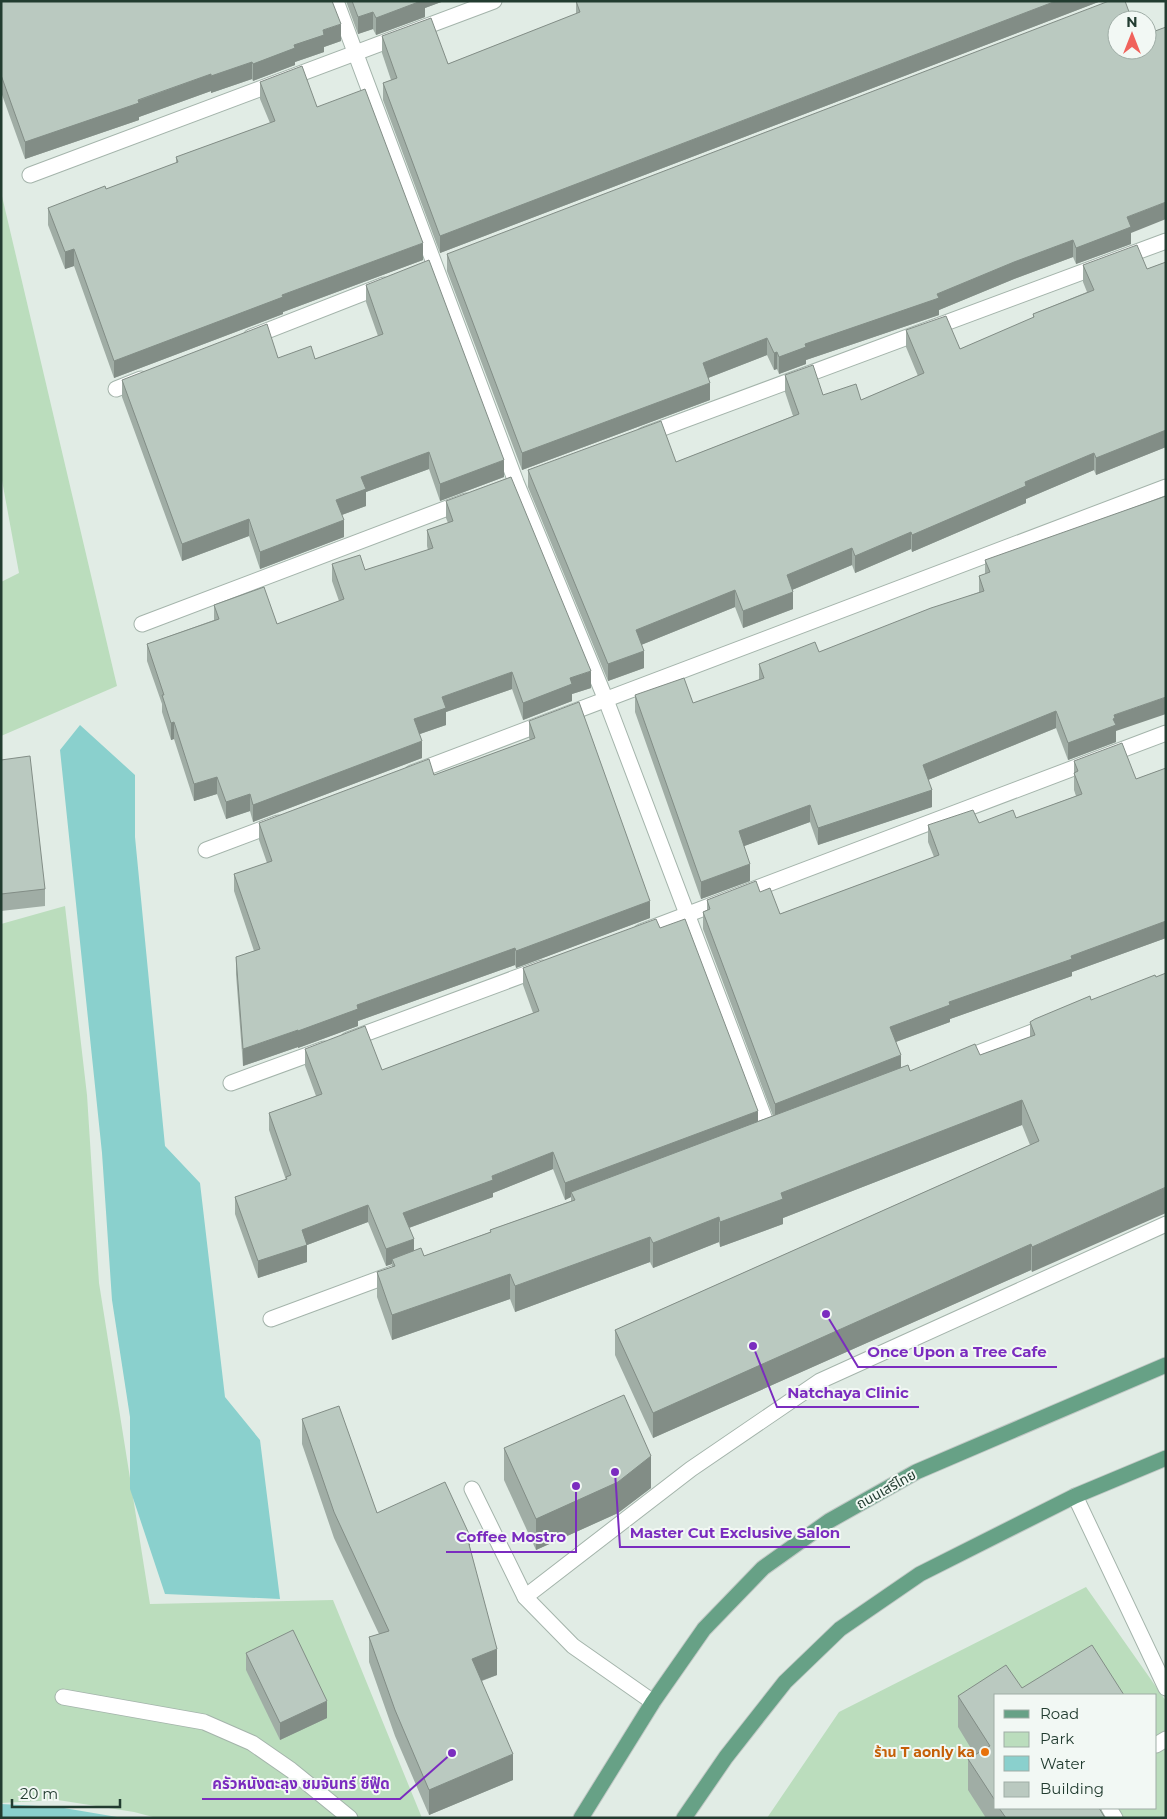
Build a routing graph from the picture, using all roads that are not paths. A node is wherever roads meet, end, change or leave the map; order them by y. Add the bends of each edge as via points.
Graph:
1 (336, 1) edge
2 (494, 1) edge
3 (355, 53) junction
4 (30, 175) dead end
5 (1166, 241) edge
6 (398, 279) edge
7 (234, 343) edge
8 (152, 375) edge
9 (116, 390) dead end
10 (628, 441) edge
11 (521, 480) junction
12 (1166, 487) edge
13 (498, 489) edge
14 (480, 496) edge
15 (142, 624) dead end
16 (606, 700) junction
17 (1166, 733) edge
18 (401, 777) edge
19 (290, 818) edge
20 (206, 850) dead end
21 (686, 915) junction
22 (630, 936) edge
23 (556, 963) edge
24 (1064, 1019) edge
25 (945, 1066) edge
26 (232, 1083) dead end
27 (770, 1133) edge
28 (1166, 1224) edge
29 (410, 1267) edge
30 (271, 1319) dead end
31 (1166, 1365) edge
32 (1166, 1458) edge
33 (1166, 1469) edge
34 (1130, 1473) junction
35 (472, 1489) dead end
36 (1075, 1496) junction
37 (525, 1597) junction
38 (1166, 1688) edge
39 (64, 1697) dead end
40 (652, 1702) junction
41 (350, 1818) edge
42 (581, 1818) edge
43 (684, 1818) edge

1 - 3 street
2 - 3 street
3 - 4 street
3 - 11 street
5 - 10 street
6 - 7 street
8 - 9 street
11 - 13 street
11 - 16 street
12 - 16 street
14 - 15 street
16 - 18 street
16 - 21 street
17 - 21 street
19 - 20 street
21 - 22 street
21 - 27 street
23 - 26 street
24 - 25 street
28 - 37 street via 820,1382 691,1469
29 - 30 street
31 - 40 main road, ถนนเสรีไทย via 916,1472 829,1521 763,1568 704,1629
32 - 34 main road
33 - 34 main road
34 - 36 main road
35 - 37 street
36 - 38 street
36 - 43 main road via 920,1574 840,1629 785,1682 726,1757
37 - 40 street via 573,1646
39 - 41 street via 204,1722 252,1743
40 - 42 main road, ถนนเสรีไทย

